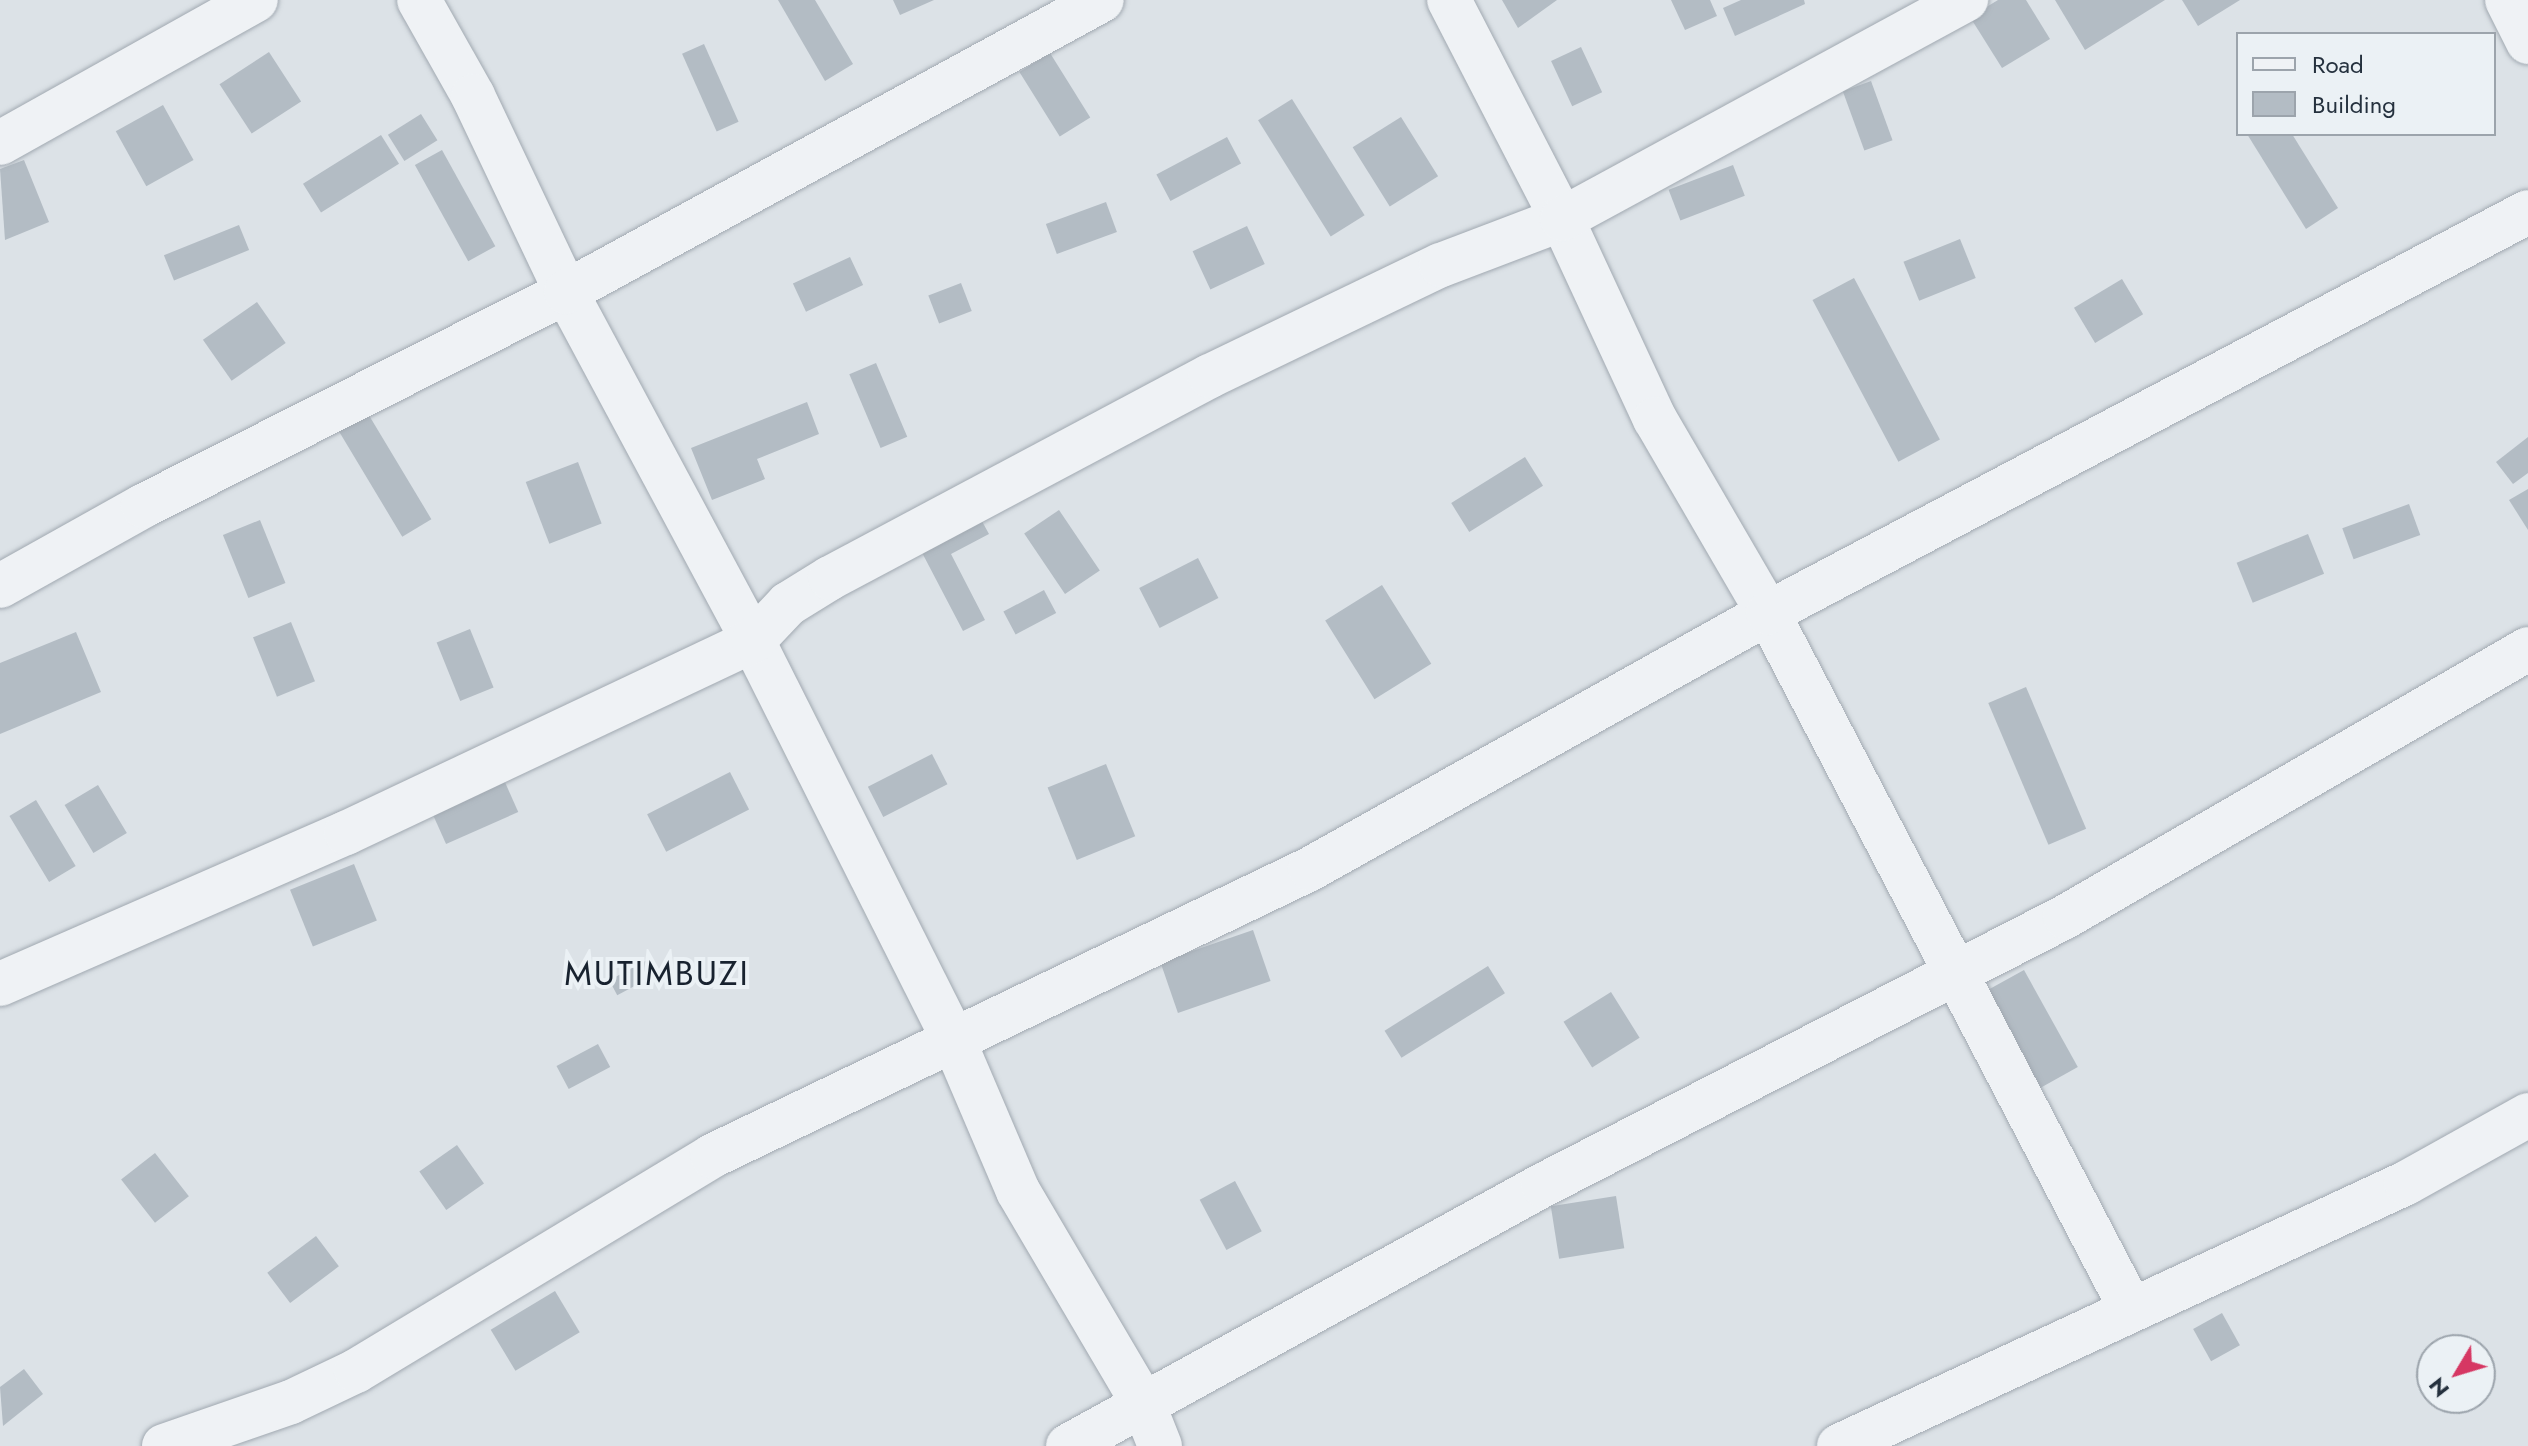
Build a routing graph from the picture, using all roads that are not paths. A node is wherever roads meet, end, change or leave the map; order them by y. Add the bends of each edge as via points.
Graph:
1 (256, 0) edge
2 (419, 0) edge
3 (1102, 0) edge
4 (1449, 0) edge
5 (1966, 0) edge
6 (2507, 0) edge
7 (2528, 42) edge
8 (0, 143) edge
9 (2528, 212) edge
10 (1562, 219) junction
11 (566, 292) junction
12 (0, 586) edge
13 (1768, 613) junction
14 (753, 641) junction
15 (2528, 649) edge
16 (1959, 974) junction
17 (0, 984) edge
18 (954, 1041) junction
19 (2528, 1115) edge
20 (2131, 1309) junction
21 (1143, 1403) junction
22 (164, 1446) edge
23 (1068, 1446) edge
24 (1160, 1446) edge
25 (1839, 1446) edge

1 - 8 street
2 - 11 street via 473,96
3 - 11 street
4 - 10 street
5 - 10 street
6 - 7 street
9 - 13 street
10 - 13 street via 1655,419
10 - 14 street via 1441,265 1210,376 830,578 788,604
11 - 12 street via 143,506
11 - 14 street
13 - 16 street
13 - 18 street via 1310,869
14 - 17 street via 346,833
14 - 18 street
15 - 16 street via 2381,738
16 - 20 street
16 - 21 street via 1543,1185
18 - 21 street via 1018,1191
18 - 22 street via 712,1156 356,1371 291,1402
19 - 20 street via 2406,1183
20 - 25 street
21 - 23 street
21 - 24 street

